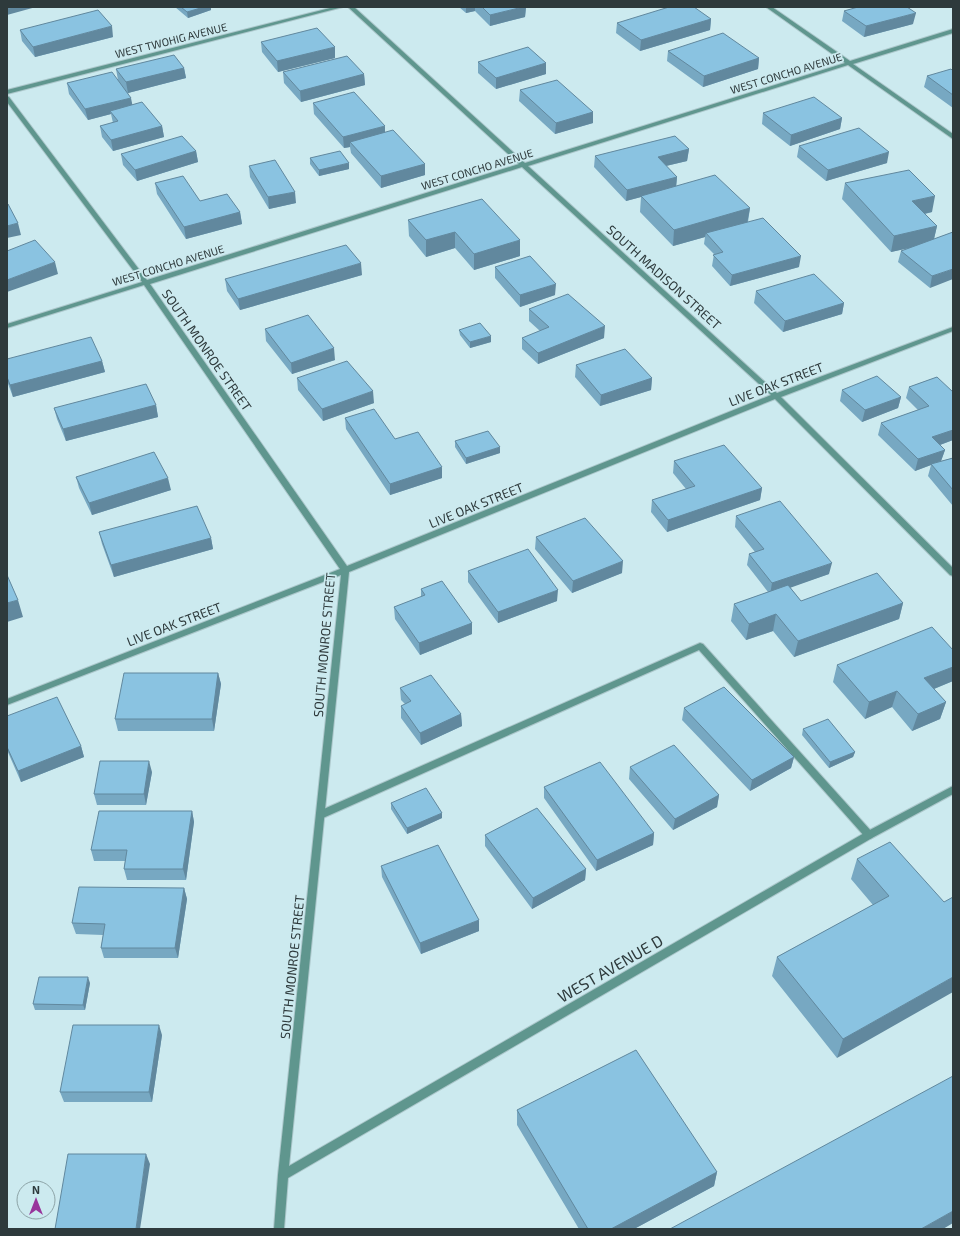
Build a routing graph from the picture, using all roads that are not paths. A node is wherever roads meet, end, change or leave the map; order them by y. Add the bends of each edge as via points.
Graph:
1 (340, 7) edge
2 (351, 7) edge
3 (768, 7) edge
4 (953, 31) edge
5 (849, 64) junction
6 (7, 92) edge
7 (7, 98) edge
8 (953, 137) edge
9 (523, 165) junction
10 (146, 283) junction
11 (7, 326) edge
12 (953, 329) edge
13 (776, 396) junction
14 (345, 570) junction
15 (953, 573) edge
16 (7, 702) edge
17 (953, 790) edge
18 (320, 815) junction
19 (869, 835) junction
20 (283, 1175) junction
21 (280, 1229) edge

1 - 6 street, WEST TWOHIG AVENUE
2 - 9 street, SOUTH MADISON STREET
3 - 5 street
4 - 5 street, WEST CONCHO AVENUE
5 - 8 street
5 - 9 street, WEST CONCHO AVENUE
7 - 10 street, SOUTH MONROE STREET
9 - 10 street, WEST CONCHO AVENUE
9 - 13 street, SOUTH MADISON STREET
10 - 11 street, WEST CONCHO AVENUE
10 - 14 street, SOUTH MONROE STREET
12 - 13 street, LIVE OAK STREET
13 - 14 street, LIVE OAK STREET
13 - 15 street, SOUTH MADISON STREET
14 - 16 street, LIVE OAK STREET
14 - 18 street, SOUTH MONROE STREET
17 - 19 street, WEST AVENUE D
18 - 19 street via 700,646
18 - 20 street, SOUTH MONROE STREET
19 - 20 street, WEST AVENUE D
20 - 21 street, SOUTH MONROE STREET

